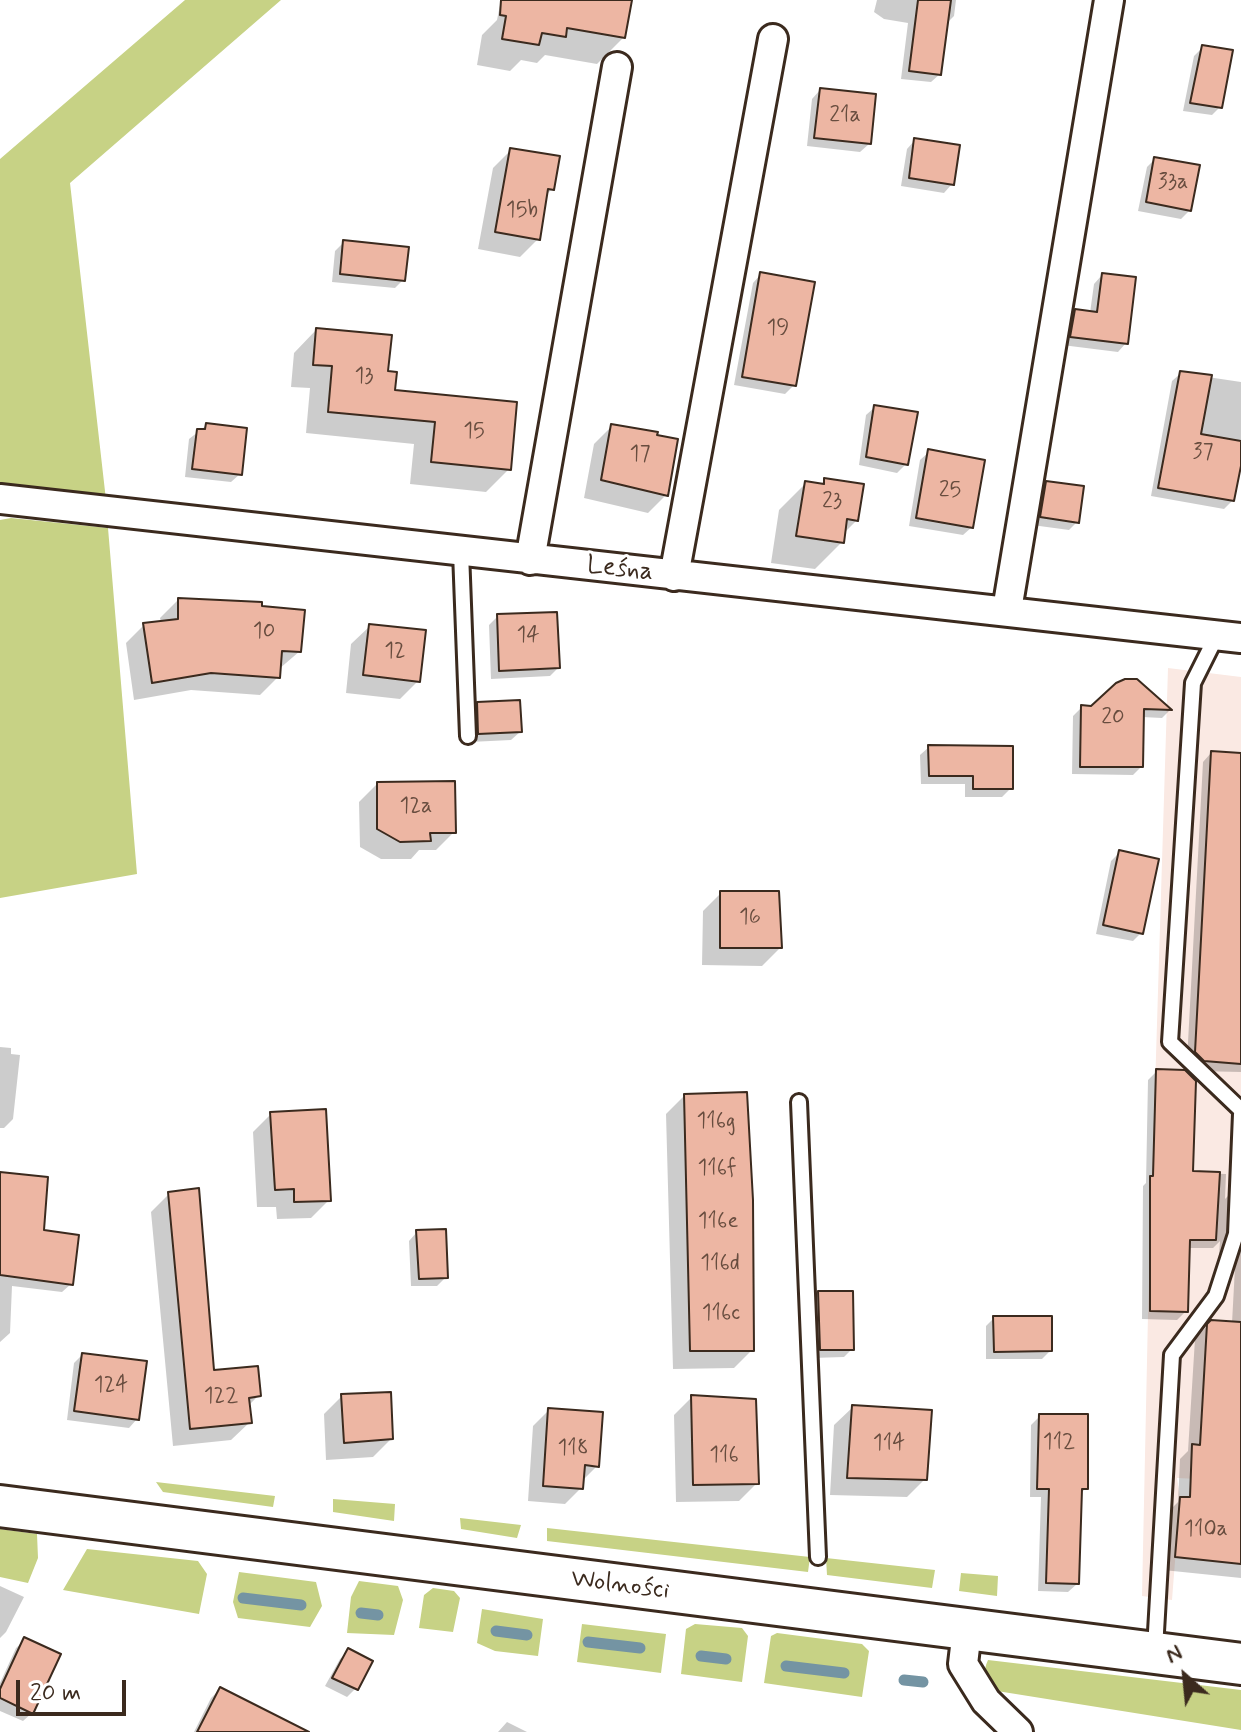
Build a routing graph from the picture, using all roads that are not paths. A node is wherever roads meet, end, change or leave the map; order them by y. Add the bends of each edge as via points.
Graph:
1 (1109, 0) edge
2 (773, 39) dead end
3 (617, 67) dead end
4 (0, 499) edge
5 (461, 552) junction
6 (530, 560) junction
7 (674, 576) junction
8 (1007, 610) junction
9 (1229, 636) edge
10 (468, 736) dead end
11 (799, 1102) dead end
12 (1241, 1112) edge
13 (0, 1506) edge
14 (818, 1557) dead end
15 (967, 1630) junction
16 (1154, 1653) junction
17 (1241, 1664) edge
18 (1018, 1732) edge

1 - 8 street
2 - 7 street
3 - 6 street
4 - 5 street, Leśna
5 - 6 street, Leśna
5 - 10 lane
6 - 7 street, Leśna
7 - 8 street, Leśna
8 - 9 street, Leśna
9 - 12 lane via 1193,683 1170,1042
11 - 14 lane
12 - 16 lane via 1236,1234 1216,1296 1172,1355
13 - 15 street, Wolności
15 - 16 street, Wolności
15 - 18 street via 963,1664 986,1701
16 - 17 street, Wolności

